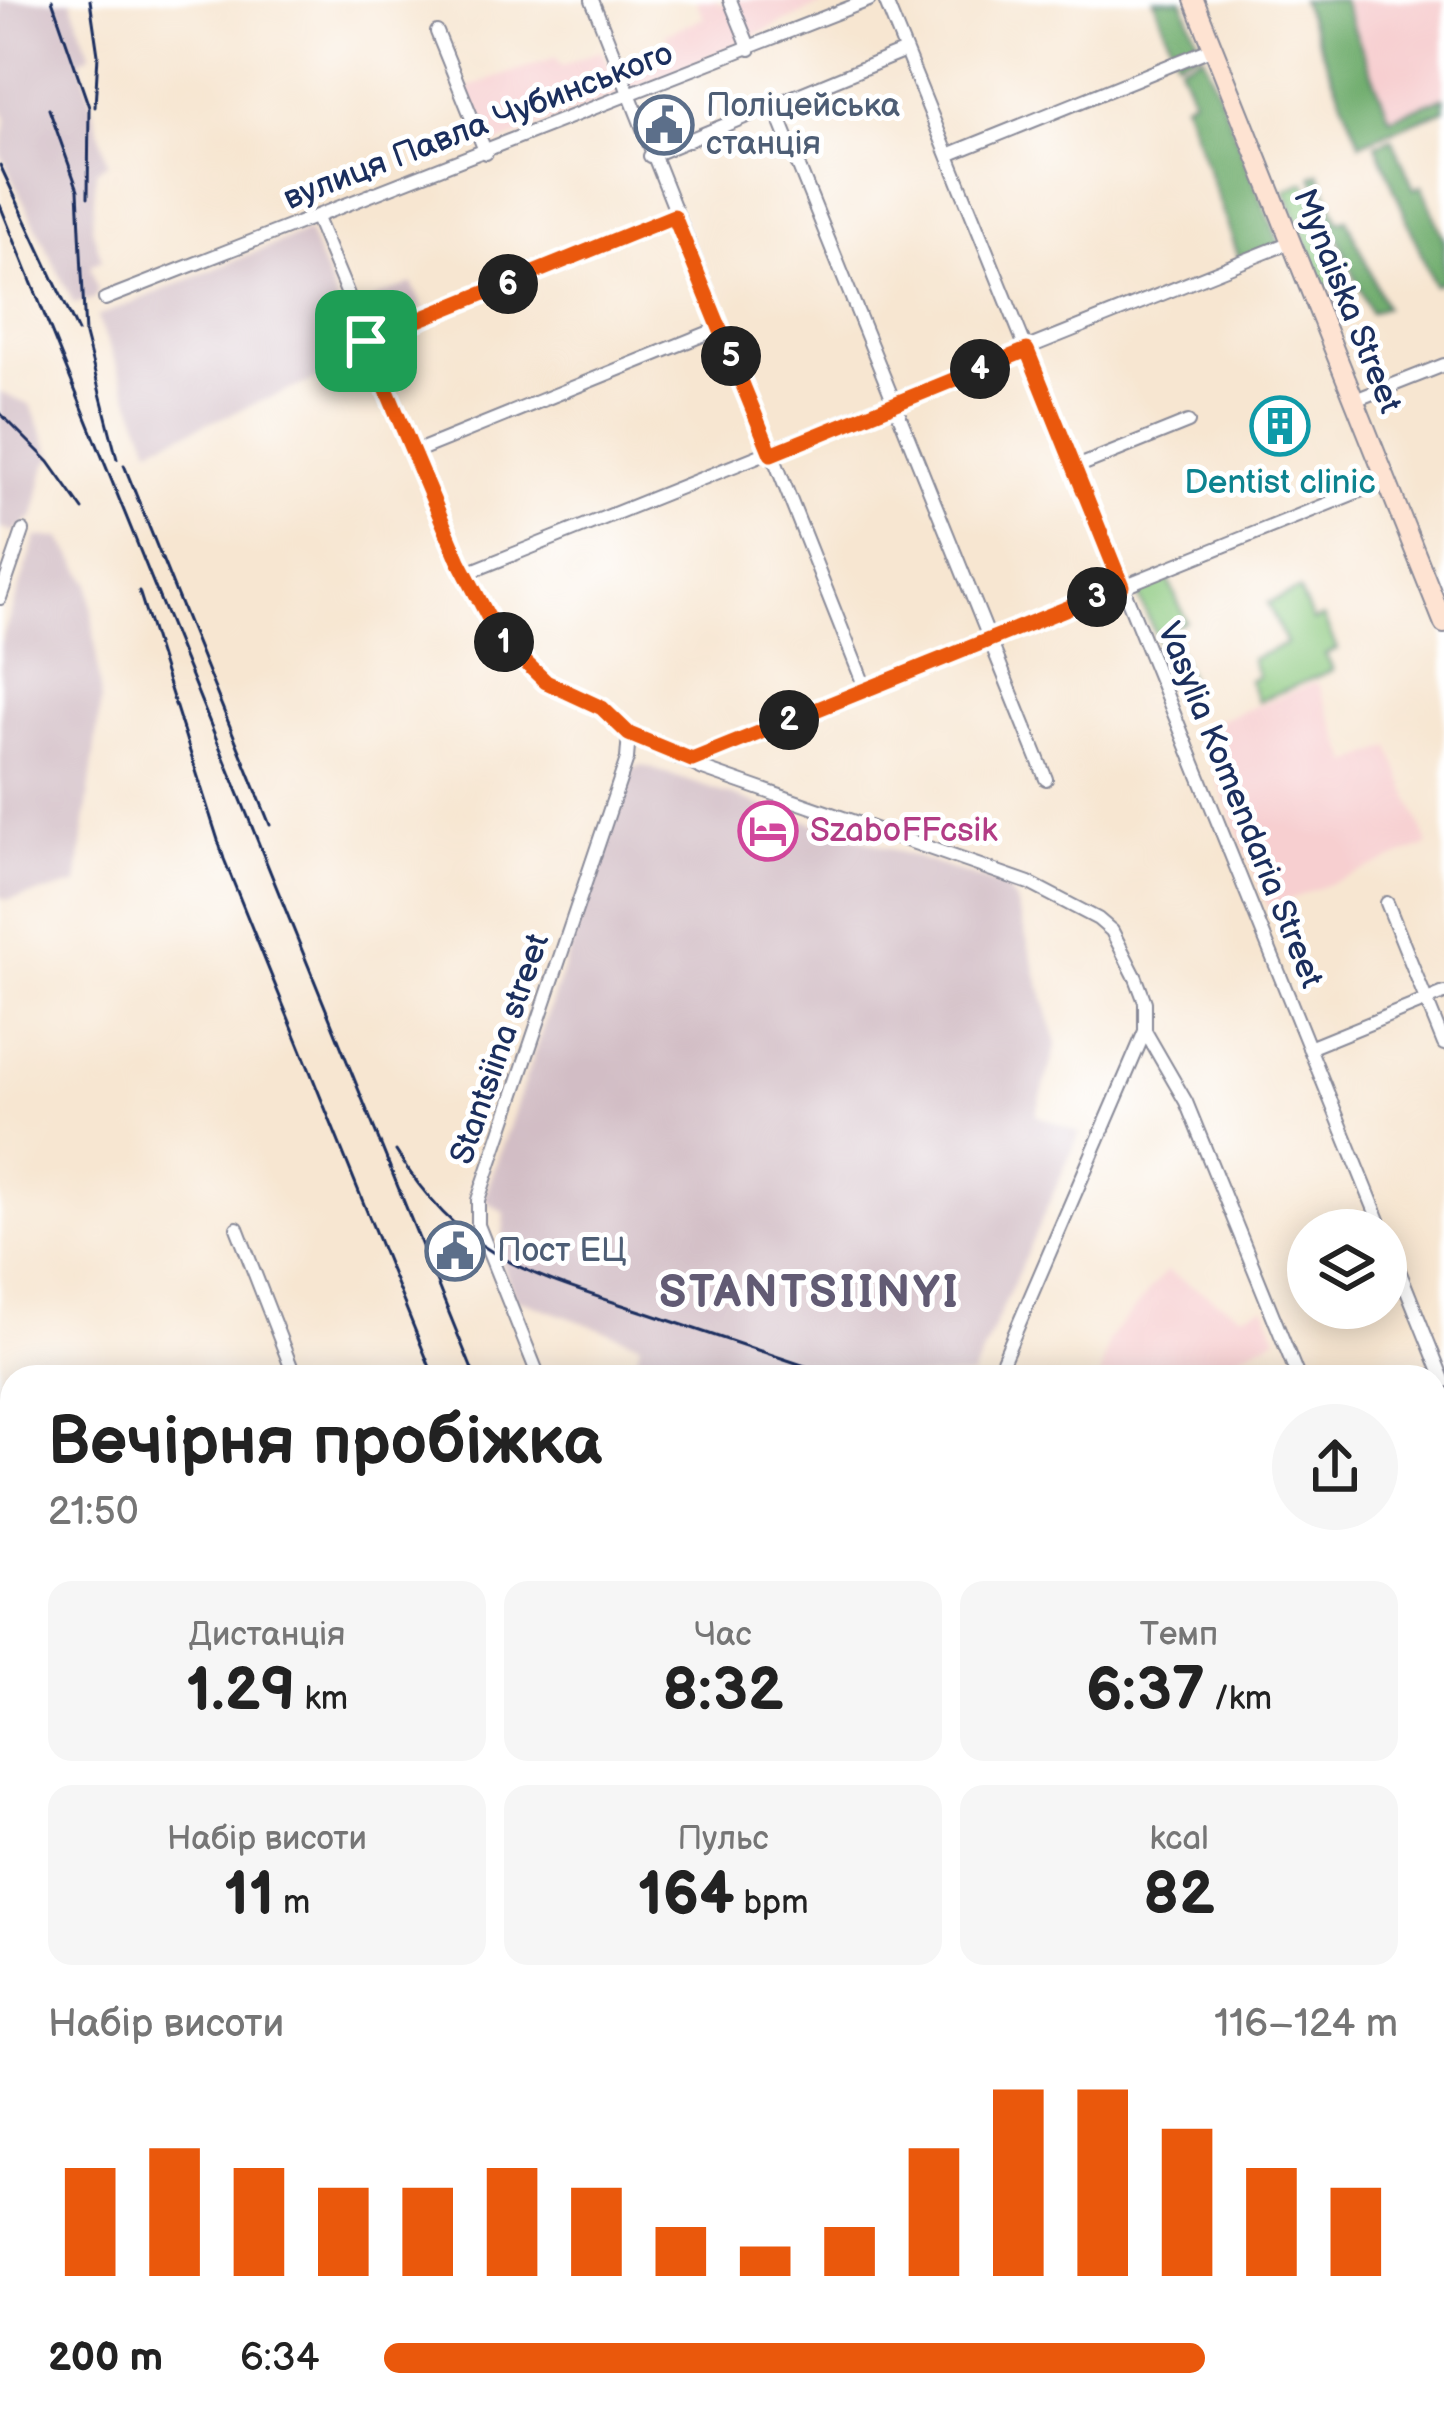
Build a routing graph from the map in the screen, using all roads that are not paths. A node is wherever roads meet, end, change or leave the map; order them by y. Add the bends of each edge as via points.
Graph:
1 (592, 0) edge
2 (730, 0) edge
3 (869, 0) edge
4 (885, 0) edge
5 (1194, 0) edge
6 (437, 32) dead end
7 (1213, 48) junction
8 (750, 49) junction
9 (905, 52) junction
10 (627, 99) junction
11 (774, 105) junction
12 (486, 153) junction
13 (947, 155) junction
14 (650, 156) junction
15 (674, 216) junction
16 (316, 218) junction
17 (1291, 242) junction
18 (105, 298) dead end
19 (720, 328) junction
20 (366, 341) junction
21 (1027, 350) junction
22 (1444, 365) edge
23 (1354, 400) junction
24 (895, 404) junction
25 (1188, 422) dead end
26 (412, 453) junction
27 (771, 454) junction
28 (1074, 468) junction
29 (1387, 480) junction
30 (22, 530) dead end
31 (467, 573) junction
32 (1122, 586) junction
33 (0, 598) edge
34 (1444, 624) edge
35 (991, 640) junction
36 (866, 689) junction
37 (629, 734) junction
38 (692, 760) junction
39 (1046, 778) dead end
40 (1387, 903) dead end
41 (1444, 993) edge
42 (1426, 1000) junction
43 (1145, 1031) junction
44 (1444, 1044) edge
45 (1309, 1048) junction
46 (1374, 1209) edge
47 (237, 1228) dead end
48 (1407, 1290) edge
49 (290, 1365) edge
50 (534, 1365) edge
51 (1001, 1365) edge
52 (1293, 1365) edge
53 (1437, 1365) edge

1 - 10 street
2 - 8 street
3 - 8 street, вулиця Павла Чубинського
4 - 9 street, Vasylia Komendaria Street
5 - 7 main road, Mynaiska Street
6 - 12 street
7 - 13 street
7 - 17 main road, Mynaiska Street
8 - 10 street, вулиця Павла Чубинського
9 - 11 street
9 - 13 street, Vasylia Komendaria Street
10 - 12 street, вулиця Павла Чубинського
10 - 14 street
11 - 14 street
11 - 24 street
12 - 16 street, вулиця Павла Чубинського
13 - 21 street, Vasylia Komendaria Street
14 - 15 street
15 - 19 street
15 - 20 street
16 - 18 street, вулиця Павла Чубинського
16 - 20 street
17 - 21 street
17 - 23 main road, Mynaiska Street
19 - 26 street
19 - 27 street
20 - 26 street
21 - 24 street
21 - 28 street, Vasylia Komendaria Street
22 - 23 street
23 - 29 main road, Mynaiska Street
24 - 27 street
24 - 35 street
25 - 28 street
26 - 31 street
27 - 31 street
27 - 36 street
28 - 32 street, Vasylia Komendaria Street
29 - 32 street
29 - 34 main road, Mynaiska Street
30 - 33 street
31 - 37 street via 498,636 521,660 546,682 602,708
32 - 35 street
32 - 45 street, Vasylia Komendaria Street
35 - 36 street
35 - 39 street
36 - 38 street
37 - 38 street
37 - 50 street, Stantsiina street via 476,1213
38 - 43 street via 1030,884 1098,919 1136,978
40 - 42 street
41 - 42 street
42 - 44 street
42 - 45 street
43 - 51 street
43 - 52 street via 1186,1102
45 - 46 street, Vasylia Komendaria Street
47 - 49 street
48 - 53 street

